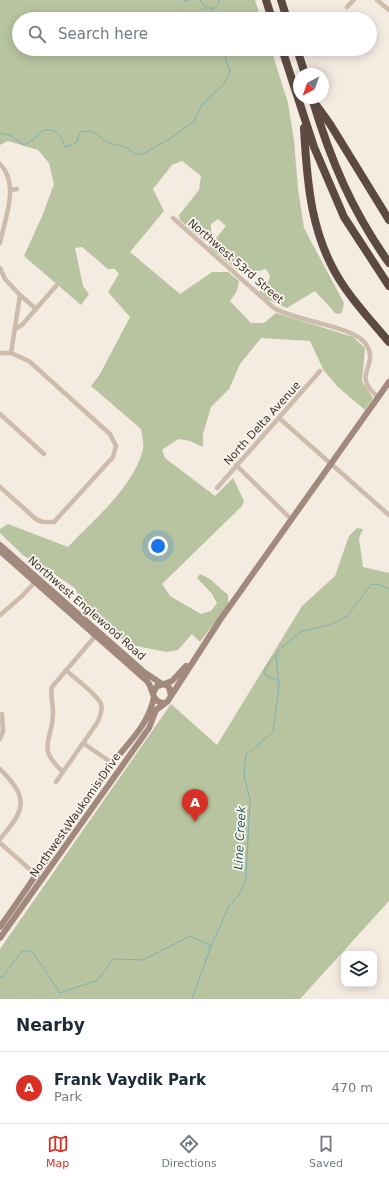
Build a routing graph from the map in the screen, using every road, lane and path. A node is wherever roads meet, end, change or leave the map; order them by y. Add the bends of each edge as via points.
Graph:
1 (266, 0) edge
2 (281, 0) edge
3 (354, 0) edge
4 (377, 0) edge
5 (347, 7) dead end
6 (389, 10) edge
7 (270, 12) edge
8 (285, 12) edge
9 (284, 56) edge
10 (299, 56) edge
11 (303, 68) edge
12 (314, 104) edge
13 (316, 104) edge
14 (304, 119) junction
15 (0, 164) edge
16 (17, 189) dead end
17 (10, 190) junction
18 (173, 218) dead end
19 (389, 220) edge
20 (0, 243) edge
21 (389, 264) edge
22 (0, 268) edge
23 (56, 286) dead end
24 (389, 286) edge
25 (20, 295) junction
26 (36, 309) junction
27 (15, 329) junction
28 (389, 342) edge
29 (0, 353) edge
30 (11, 353) junction
31 (320, 371) dead end
32 (389, 382) edge
33 (378, 397) junction
34 (0, 414) edge
35 (278, 418) junction
36 (44, 454) dead end
37 (330, 464) junction
38 (236, 465) junction
39 (0, 487) edge
40 (217, 488) dead end
41 (389, 515) edge
42 (292, 519) junction
43 (0, 545) edge
44 (0, 551) edge
45 (36, 580) junction
46 (0, 615) edge
47 (97, 634) junction
48 (194, 658) junction
49 (66, 670) junction
50 (163, 684) junction
51 (153, 695) junction
52 (171, 696) junction
53 (164, 702) junction
54 (2, 714) dead end
55 (0, 739) edge
56 (83, 743) junction
57 (112, 763) junction
58 (0, 769) edge
59 (63, 772) junction
60 (56, 782) dead end
61 (0, 838) edge
62 (0, 843) edge
63 (39, 878) junction
64 (0, 927) edge
65 (0, 938) edge

1 - 7 highway
2 - 8 highway
3 - 5 street
4 - 6 street
9 - 14 highway
10 - 11 highway
12 - 21 highway via 348,196
13 - 19 highway
14 - 24 highway via 344,217
14 - 28 highway via 306,165 315,226 344,287
15 - 17 street via 10,181
16 - 17 street
17 - 20 street
18 - 33 street, Northwest 53rd Street via 274,308 363,340 370,357 365,375 366,383
22 - 25 street via 5,279
23 - 26 street
25 - 26 street
25 - 27 street
26 - 27 street
27 - 30 street
29 - 30 street
30 - 39 street via 29,361 110,434 116,446 113,457 57,519 48,523 37,520
31 - 35 street, North Delta Avenue
32 - 33 main road
33 - 37 main road
34 - 36 street
35 - 37 street
35 - 38 street, North Delta Avenue
37 - 41 street
37 - 42 main road
38 - 40 street, North Delta Avenue
38 - 42 street
42 - 48 main road
43 - 45 main road, Northwest Englewood Road
44 - 45 main road, Northwest Englewood Road
45 - 46 street via 13,606
45 - 47 main road, Northwest Englewood Road
47 - 49 street
47 - 50 main road, Northwest Englewood Road
47 - 51 main road, Northwest Englewood Road via 147,681
48 - 50 main road via 172,681
48 - 52 main road
49 - 56 street via 101,704 101,715
49 - 59 street via 52,687 52,724 46,748 52,761
50 - 51 main road via 156,687
50 - 52 main road via 169,687
51 - 53 main road via 158,702
51 - 57 main road, Northwest Waukomis Drive via 140,730
52 - 53 main road
53 - 63 main road, Northwest Waukomis Drive via 156,710 149,728
54 - 55 street via 3,731
56 - 57 street
56 - 59 street
57 - 63 main road, Northwest Waukomis Drive
58 - 61 street via 17,787 21,803 15,822
59 - 60 street
62 - 63 street
63 - 64 main road, Northwest Waukomis Drive
63 - 65 main road, Northwest Waukomis Drive

